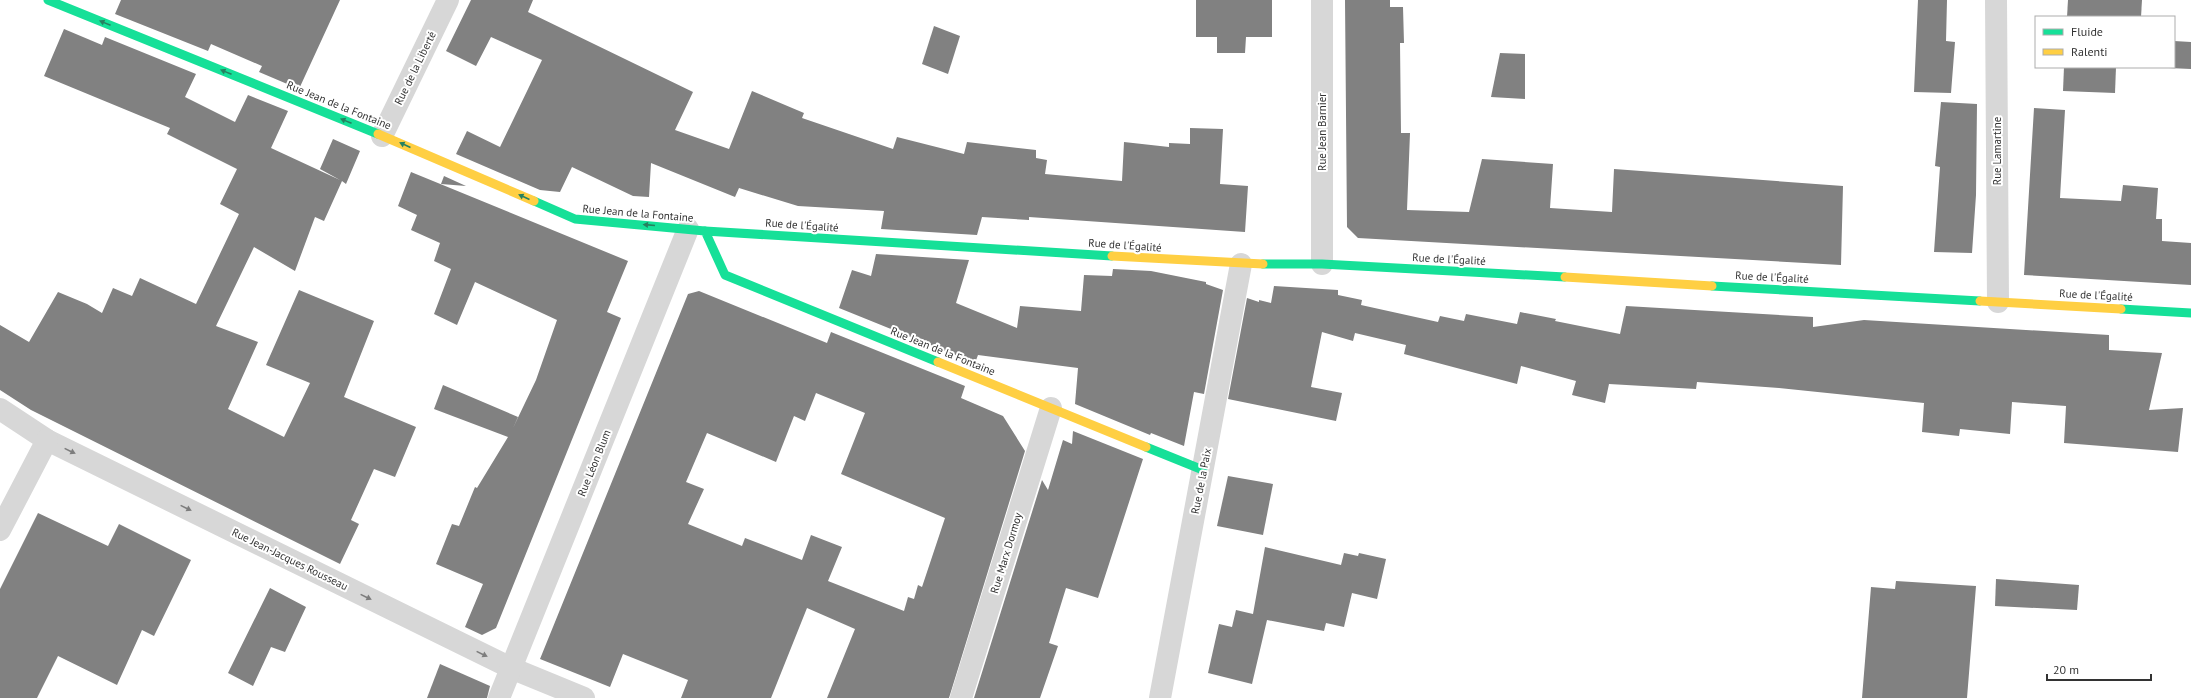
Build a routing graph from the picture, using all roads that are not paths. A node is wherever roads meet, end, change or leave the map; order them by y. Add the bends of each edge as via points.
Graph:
1 (48, 0) edge
2 (448, 0) edge
3 (1322, 0) edge
4 (1996, 0) edge
5 (382, 136) junction
6 (696, 230) junction
7 (1241, 264) junction
8 (1322, 264) junction
9 (1998, 302) junction
10 (2191, 313) edge
11 (1051, 408) junction
12 (0, 409) edge
13 (48, 440) junction
14 (1203, 470) junction
15 (0, 530) edge
16 (511, 668) junction
17 (499, 698) edge
18 (584, 698) edge
19 (961, 698) edge
20 (1160, 698) edge

5 -> 1 street, Rue Jean de la Fontaine
2 - 5 street, Rue de la Liberté
3 - 8 street, Rue Jean Barnier
4 - 9 street, Rue Lamartine
6 -> 5 street, Rue Jean de la Fontaine via 575,219
6 - 7 street, Rue de l'Égalité
6 - 11 street, Rue Jean de la Fontaine via 725,275
6 - 16 street, Rue Léon Blum
7 - 8 street, Rue de l'Égalité
7 - 14 street, Rue de la Paix
8 - 9 street, Rue de l'Égalité
9 - 10 street, Rue de l'Égalité
11 - 14 street, Rue Jean de la Fontaine
11 - 19 street, Rue Marx Dormoy
12 - 13 street, Rue Jean-Jacques Rousseau
13 - 15 street
13 -> 16 street, Rue Jean-Jacques Rousseau
14 - 20 street, Rue de la Paix
16 - 17 street, Rue Léon Blum
16 - 18 street, Rue Jean-Jacques Rousseau

